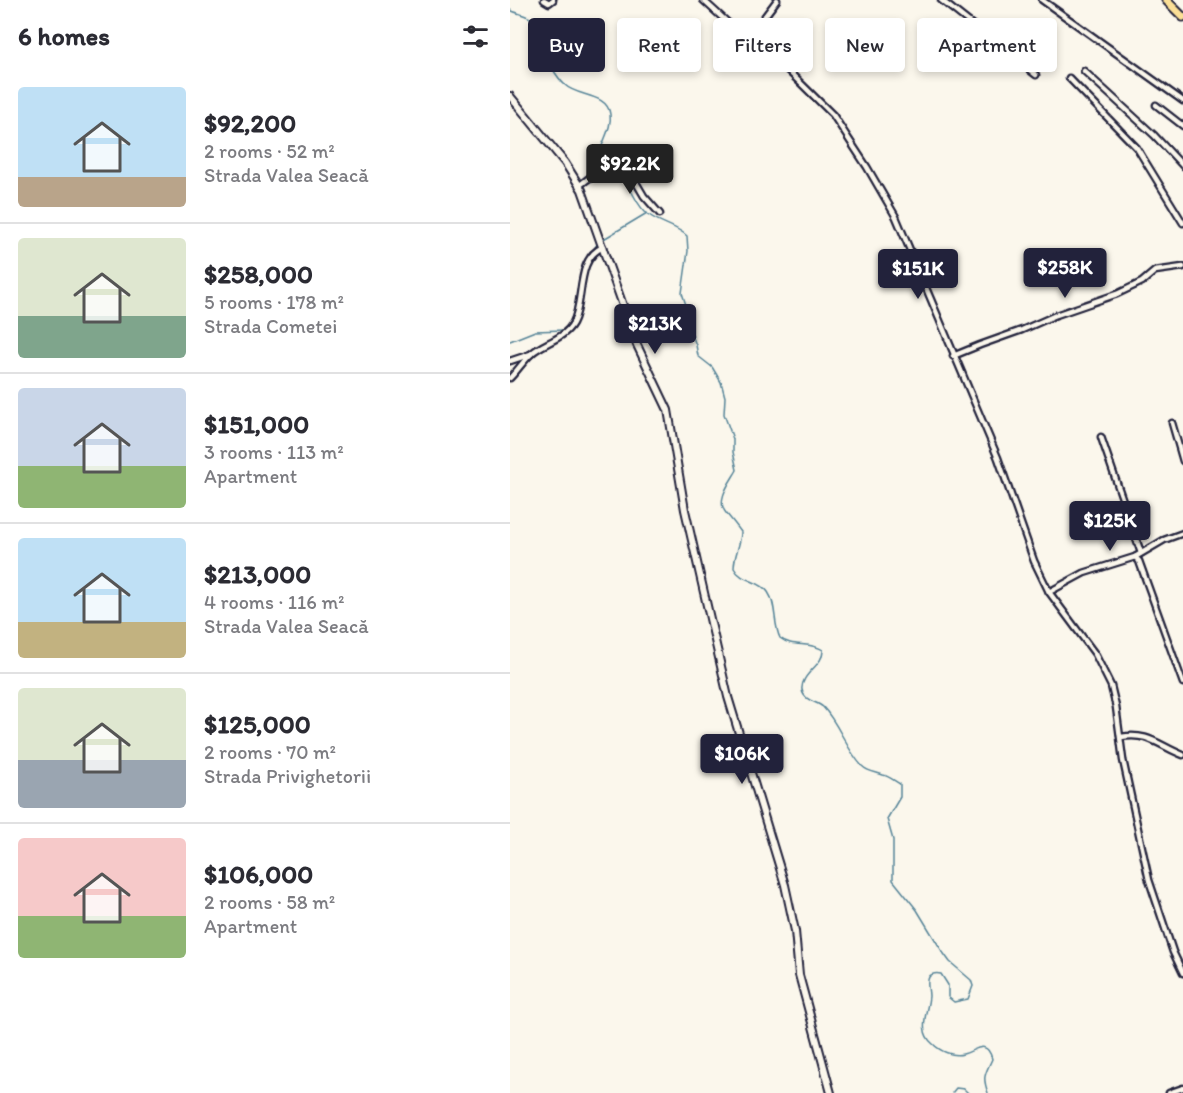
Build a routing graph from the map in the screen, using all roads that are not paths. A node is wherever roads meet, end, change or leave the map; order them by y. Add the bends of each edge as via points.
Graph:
1 (544, 0) edge
2 (553, 0) edge
3 (703, 0) edge
4 (777, 0) edge
5 (941, 0) edge
6 (1042, 0) edge
7 (1166, 0) edge
8 (1183, 16) edge
9 (723, 18) edge
10 (764, 18) edge
11 (1084, 71) dead end
12 (789, 72) edge
13 (1036, 75) dead end
14 (1069, 78) dead end
15 (510, 96) edge
16 (1183, 101) edge
17 (1156, 105) dead end
18 (1183, 126) edge
19 (1183, 166) edge
20 (580, 185) junction
21 (660, 214) dead end
22 (1183, 223) edge
23 (602, 246) junction
24 (1183, 267) edge
25 (531, 354) junction
26 (953, 357) junction
27 (510, 361) edge
28 (510, 378) edge
29 (1172, 423) dead end
30 (1101, 437) dead end
31 (1183, 461) edge
32 (1183, 533) edge
33 (1141, 553) junction
34 (1135, 556) junction
35 (1049, 592) junction
36 (1183, 683) edge
37 (1121, 737) junction
38 (1183, 755) edge
39 (1183, 973) edge
40 (1183, 1088) edge
41 (831, 1093) edge
42 (1169, 1093) edge

1 - 2 street
3 - 9 street
4 - 10 street
5 - 13 street
6 - 16 street
7 - 8 main road
11 - 19 street
12 - 26 street via 833,115 896,217
14 - 22 street via 1137,148
15 - 20 main road
17 - 18 street
20 - 21 street via 619,161 626,163
20 - 23 main road
23 - 25 street via 592,254 587,266 573,324
23 - 41 main road via 637,345 668,410 693,546 728,697 788,896 799,975
24 - 26 street via 1155,271 1117,294
25 - 27 street
25 - 28 street
26 - 35 street via 998,458
29 - 31 street
30 - 33 street
32 - 33 street
33 - 34 street
34 - 35 street via 1084,573
34 - 36 street
35 - 37 street via 1095,654 1111,686
37 - 38 street via 1147,737
37 - 39 street via 1149,880
40 - 42 street

